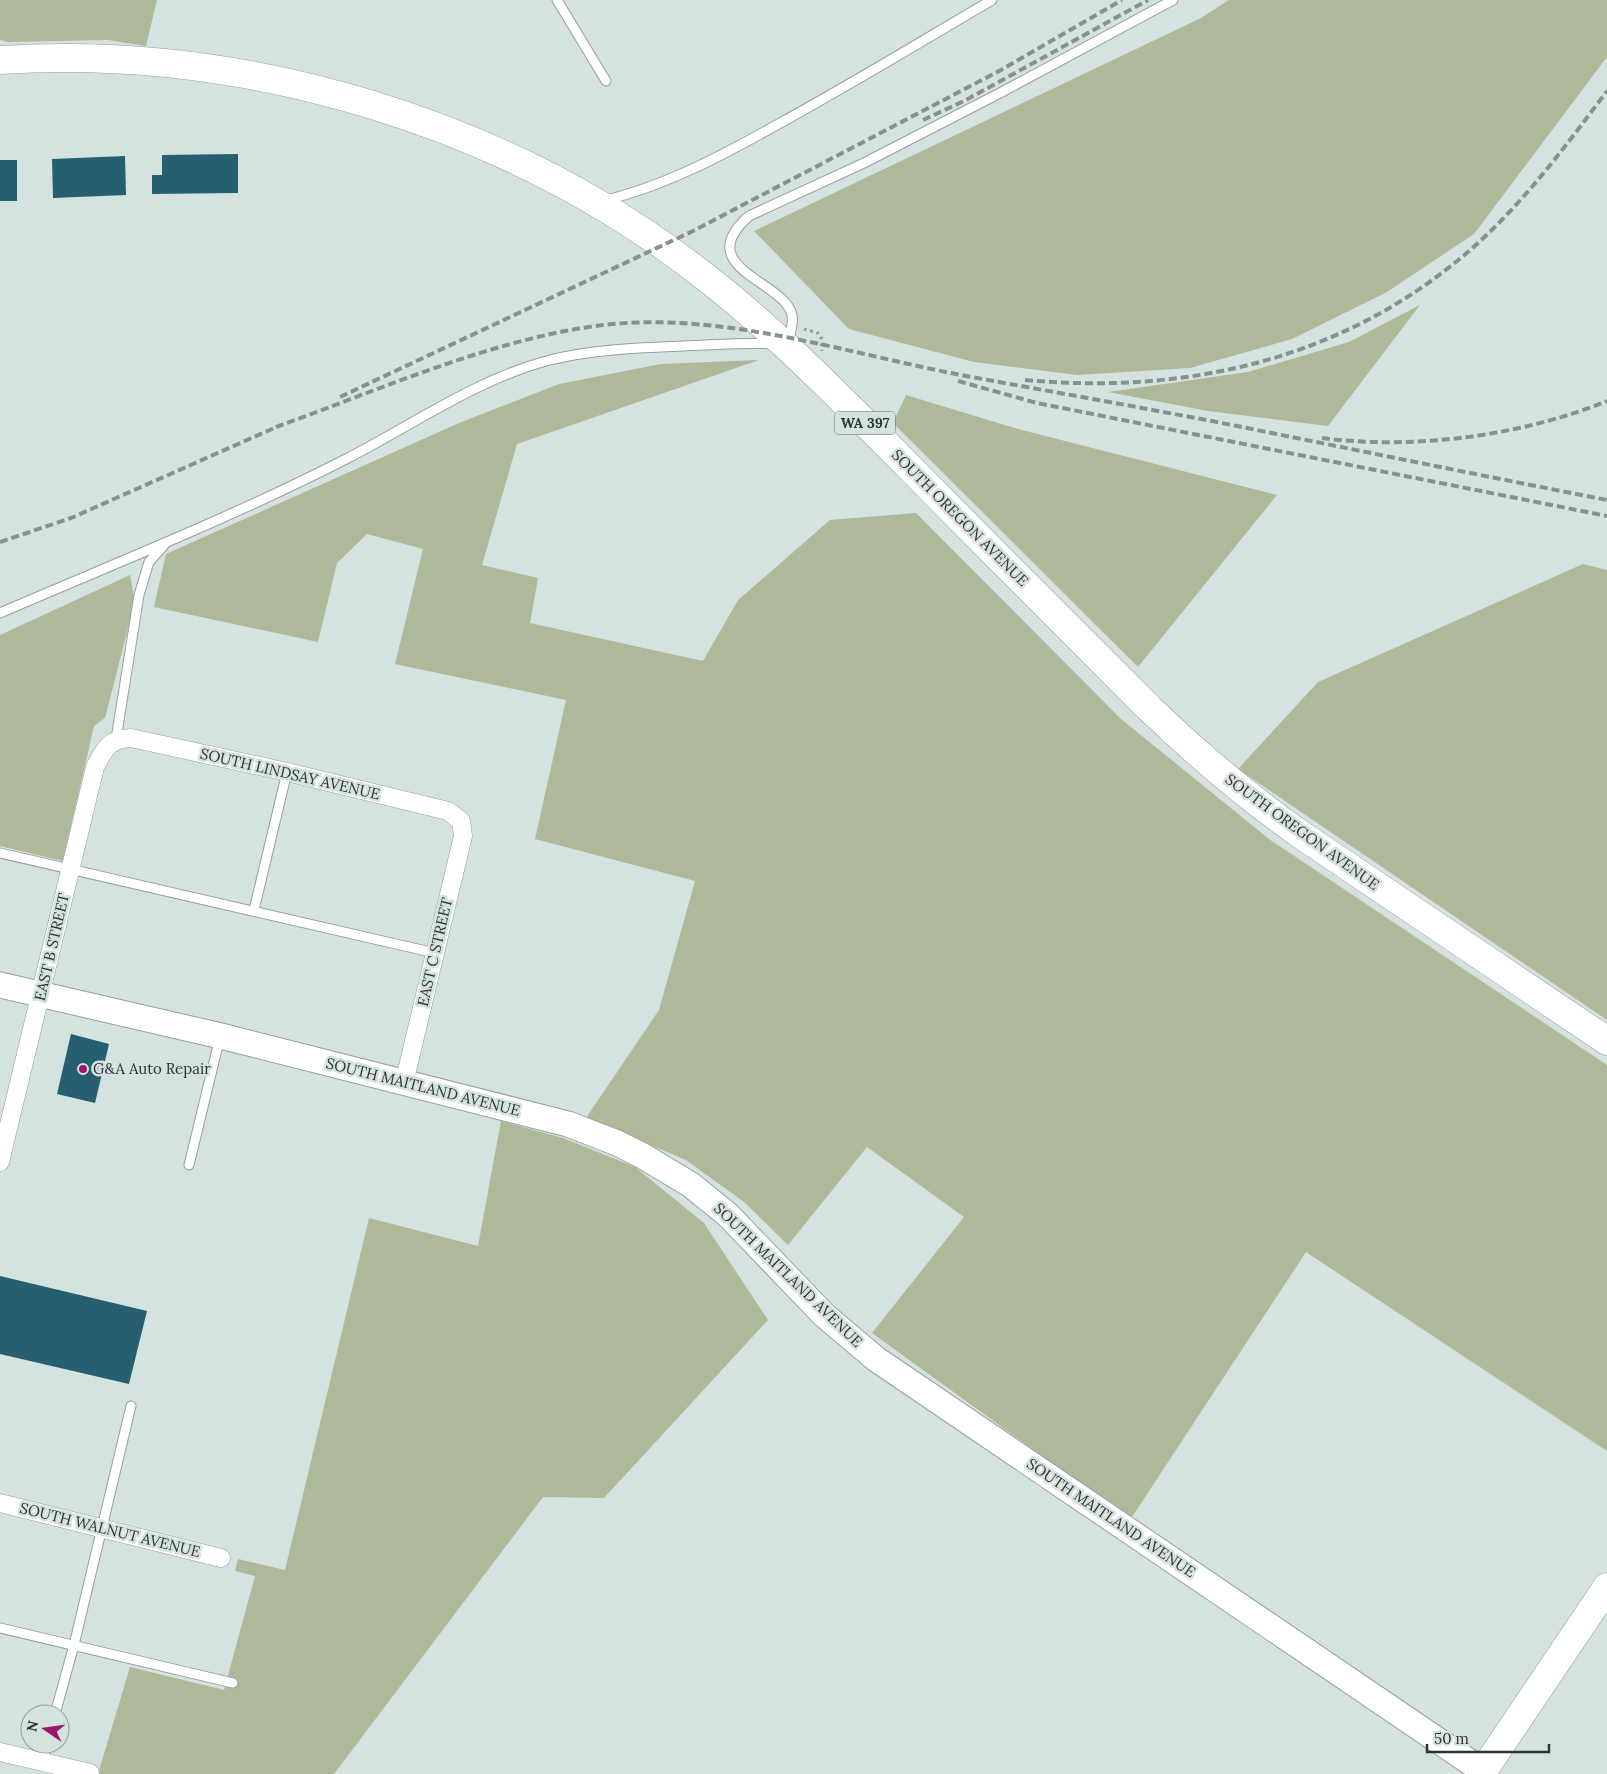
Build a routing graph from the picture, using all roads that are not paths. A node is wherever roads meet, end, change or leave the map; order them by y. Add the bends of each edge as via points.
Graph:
1 (557, 0) edge
2 (992, 0) edge
3 (1173, 0) edge
4 (0, 60) edge
5 (606, 81) dead end
6 (595, 203) junction
7 (787, 345) junction
8 (166, 542) junction
9 (0, 613) edge
10 (116, 739) junction
11 (287, 772) junction
12 (461, 821) joint
13 (0, 854) edge
14 (70, 871) junction
15 (254, 910) junction
16 (435, 953) junction
17 (0, 985) edge
18 (40, 994) junction
19 (221, 1036) junction
20 (1607, 1041) edge
21 (404, 1083) junction
22 (0, 1162) edge
23 (189, 1165) dead end
24 (132, 1406) dead end
25 (0, 1503) edge
26 (102, 1528) junction
27 (221, 1558) dead end
28 (1607, 1587) edge
29 (0, 1628) edge
30 (74, 1645) junction
31 (233, 1683) dead end
32 (58, 1704) edge
33 (0, 1752) edge
34 (44, 1754) edge
35 (42, 1762) junction
36 (1482, 1772) edge
37 (90, 1773) edge

1 - 5 lane
2 - 6 lane via 718,158 633,194
3 - 7 lane via 966,111 743,220 733,235 731,250 736,263 790,308 793,317
4 - 6 main road, SOUTH OREGON AVENUE / WA 397 via 84,58 156,63 287,83 375,106 440,129 515,160
6 - 7 main road, SOUTH OREGON AVENUE / WA 397 via 636,227 702,274
7 - 8 lane via 737,342 621,349 552,360 514,371 347,458
7 - 20 main road, SOUTH OREGON AVENUE / WA 397 via 1149,708 1207,762 1300,834
8 - 9 lane
8 - 10 lane via 149,562 139,595
10 - 11 street, SOUTH LINDSAY AVENUE via 132,738
10 - 14 street, EAST B STREET via 104,750 95,767
11 - 12 street, SOUTH LINDSAY AVENUE via 448,811
11 - 15 lane
12 - 16 street, EAST C STREET via 463,836
13 - 14 lane
14 - 15 lane
14 - 18 street, EAST B STREET
15 - 16 lane
16 - 21 street, EAST C STREET
17 - 18 street, SOUTH MAITLAND AVENUE
18 - 19 street, SOUTH MAITLAND AVENUE
18 - 22 street, EAST B STREET
19 - 21 street, SOUTH MAITLAND AVENUE
19 - 23 lane
21 - 36 street, SOUTH MAITLAND AVENUE via 588,1131 644,1156 683,1180 728,1215 824,1315 876,1359
24 - 26 lane
25 - 26 street, SOUTH WALNUT AVENUE
26 - 27 street, SOUTH WALNUT AVENUE
26 - 30 lane
28 - 36 main road
29 - 30 lane
30 - 31 lane
30 - 32 lane
33 - 35 street
34 - 35 lane
35 - 37 street

